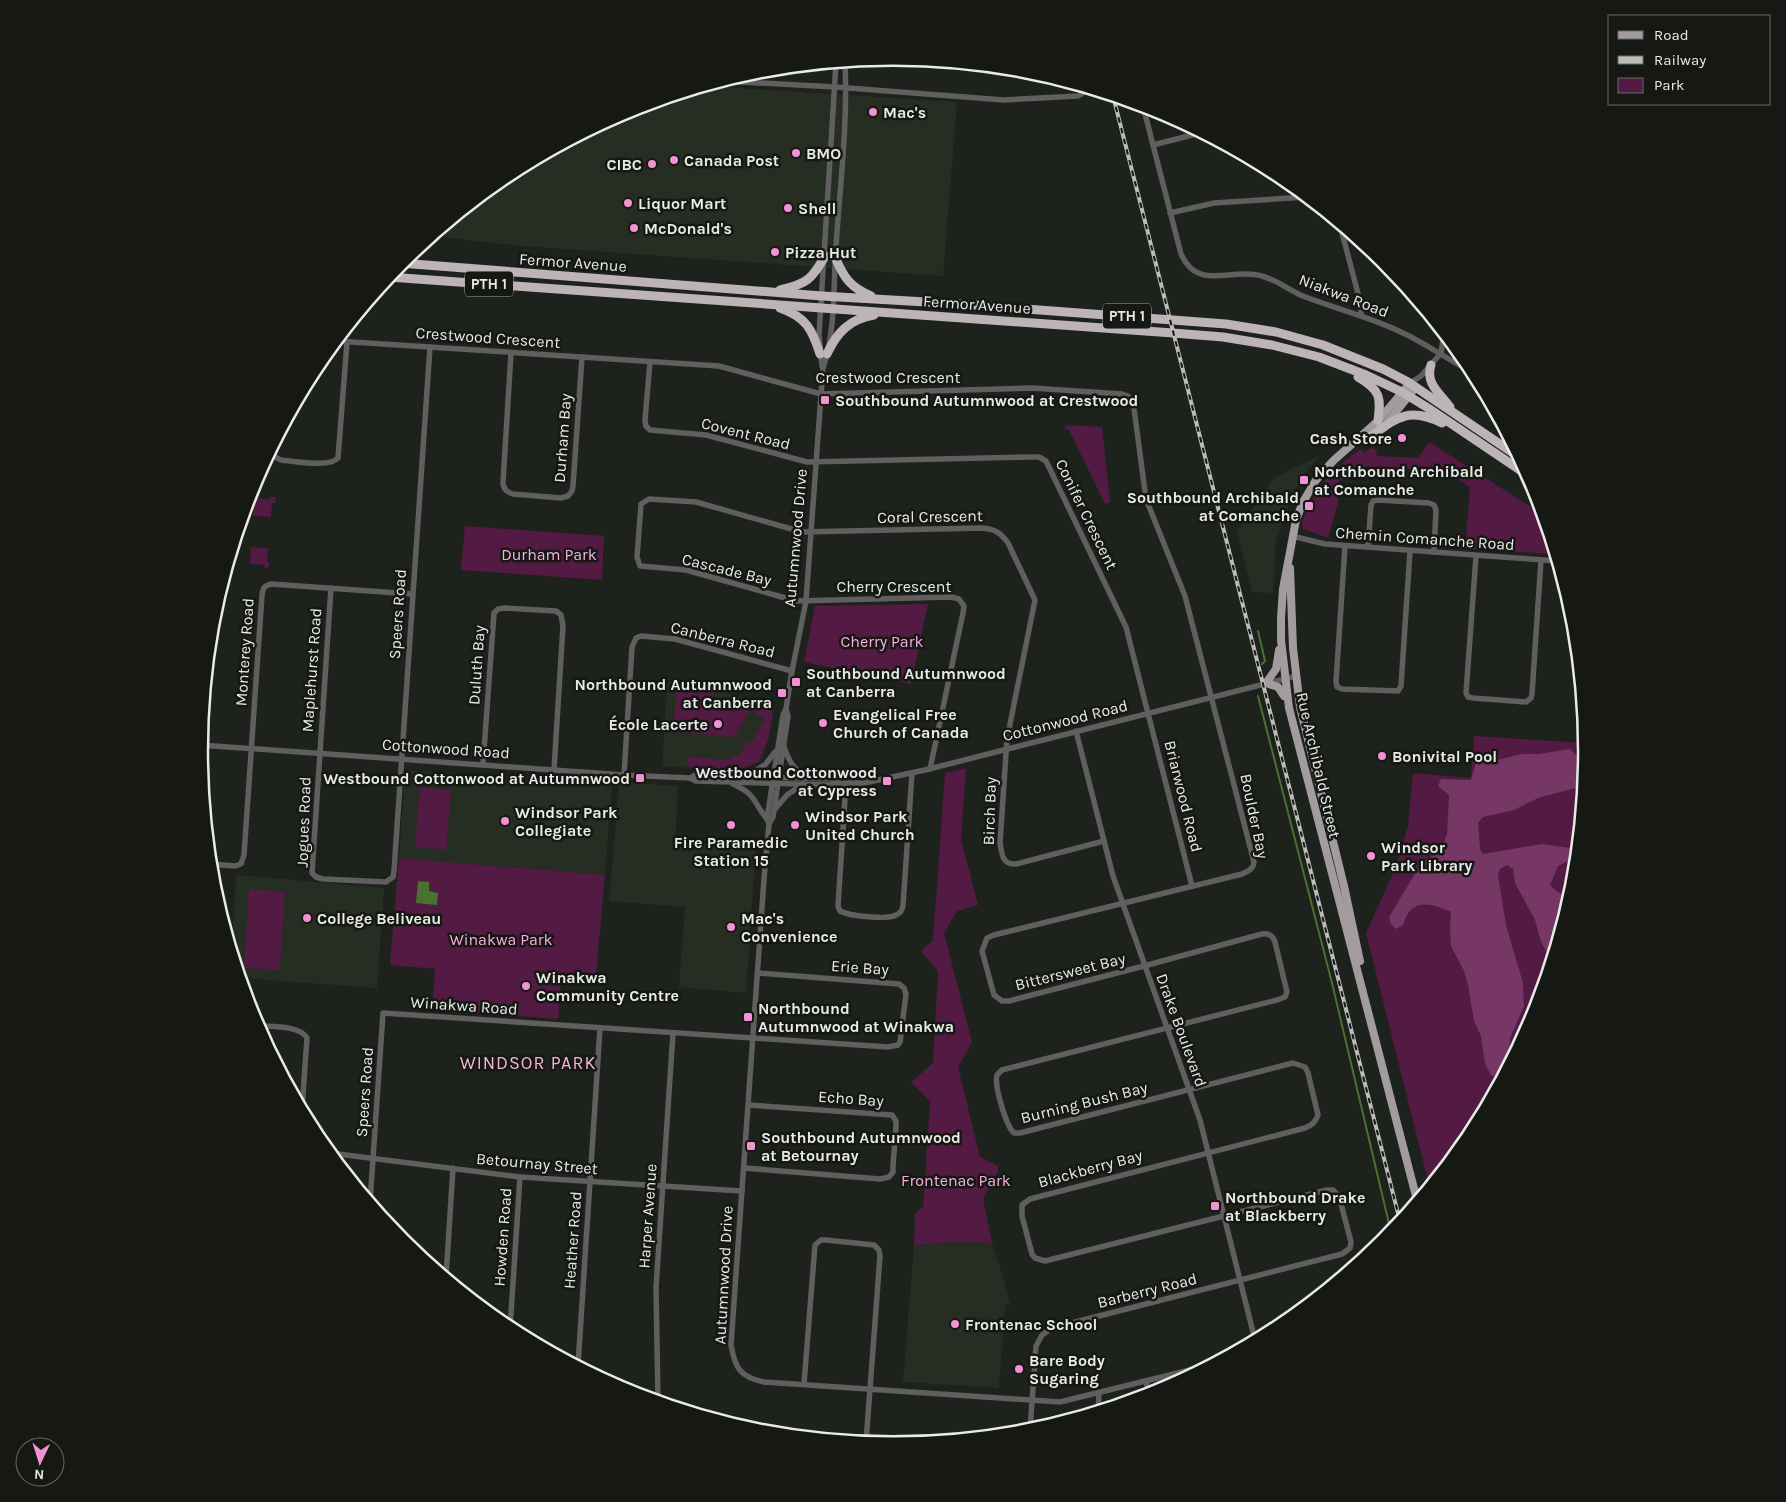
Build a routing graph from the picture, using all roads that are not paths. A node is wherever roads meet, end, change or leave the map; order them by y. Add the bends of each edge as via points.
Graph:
1 (845, 68) edge
2 (836, 69) edge
3 (744, 83) edge
4 (836, 87) junction
5 (846, 88) junction
6 (1082, 94) edge
7 (1145, 114) edge
8 (1192, 135) edge
9 (1153, 145) junction
10 (829, 186) junction
11 (840, 186) junction
12 (1295, 198) edge
13 (1170, 213) junction
14 (1343, 235) edge
15 (830, 256) junction
16 (411, 265) edge
17 (399, 278) edge
18 (772, 292) junction
19 (822, 296) junction
20 (833, 296) junction
21 (881, 299) junction
22 (768, 304) junction
23 (821, 308) junction
24 (832, 309) junction
25 (890, 313) junction
26 (1361, 315) junction
27 (345, 342) edge
28 (348, 342) junction
29 (1442, 343) edge
30 (430, 347) junction
31 (511, 353) junction
32 (1441, 353) junction
33 (824, 354) junction
34 (582, 358) junction
35 (650, 362) junction
36 (1455, 362) edge
37 (1339, 365) junction
38 (1431, 365) junction
39 (1413, 385) junction
40 (821, 394) junction
41 (1406, 394) junction
42 (1455, 414) junction
43 (1378, 421) junction
44 (1369, 438) junction
45 (1474, 439) junction
46 (1508, 450) edge
47 (275, 457) edge
48 (1335, 460) junction
49 (816, 462) junction
50 (1516, 468) edge
51 (811, 532) junction
52 (1292, 536) junction
53 (1345, 546) junction
54 (1368, 547) junction
55 (1290, 551) junction
56 (1410, 551) junction
57 (1434, 552) junction
58 (1476, 556) junction
59 (1541, 560) junction
60 (1550, 561) edge
61 (331, 588) junction
62 (412, 594) junction
63 (806, 601) junction
64 (1281, 640) junction
65 (792, 671) junction
66 (1296, 676) junction
67 (1285, 678) junction
68 (1266, 684) junction
69 (1212, 697) junction
70 (1289, 708) junction
71 (786, 709) junction
72 (1148, 713) junction
73 (1076, 731) junction
74 (208, 745) edge
75 (784, 745) junction
76 (252, 748) junction
77 (777, 748) junction
78 (1006, 749) junction
79 (319, 753) junction
80 (401, 759) junction
81 (483, 764) junction
82 (930, 768) junction
83 (554, 770) junction
84 (912, 773) junction
85 (624, 775) junction
86 (743, 777) junction
87 (690, 778) junction
88 (810, 779) junction
89 (776, 781) junction
90 (729, 783) junction
91 (843, 783) junction
92 (804, 784) junction
93 (774, 809) junction
94 (768, 822) junction
95 (1104, 841) junction
96 (218, 865) edge
97 (389, 881) joint
98 (1192, 886) junction
99 (1123, 904) junction
100 (1144, 966) junction
101 (758, 973) junction
102 (1361, 981) junction
103 (383, 1013) joint
104 (266, 1027) edge
105 (600, 1028) junction
106 (1167, 1028) junction
107 (673, 1033) junction
108 (752, 1038) junction
109 (1189, 1090) junction
110 (303, 1097) edge
111 (748, 1105) junction
112 (1208, 1152) junction
113 (340, 1154) edge
114 (373, 1158) junction
115 (453, 1168) junction
116 (744, 1168) junction
117 (520, 1177) junction
118 (590, 1182) junction
119 (663, 1186) junction
120 (742, 1191) junction
121 (371, 1193) edge
122 (1415, 1193) edge
123 (1224, 1217) junction
124 (446, 1270) edge
125 (1240, 1280) junction
126 (511, 1318) edge
127 (1254, 1332) edge
128 (578, 1359) edge
129 (1177, 1374) edge
130 (1146, 1382) junction
131 (804, 1384) junction
132 (1147, 1387) edge
133 (869, 1389) junction
134 (658, 1394) edge
135 (1099, 1394) junction
136 (1032, 1401) junction
137 (1098, 1403) edge
138 (1031, 1422) edge
139 (866, 1435) edge

1 - 5 street
2 - 4 street
3 - 4 street
4 - 5 street
4 - 10 street
5 - 6 street via 1004,100
5 - 11 street
7 - 9 street
8 - 9 street
9 - 13 street
10 - 11 street
10 - 15 street
11 - 15 street
12 - 13 street via 1214,203
13 - 26 street, Niakwa Road via 1184,260 1198,274 1208,277 1239,273 1262,276 1310,298
14 - 26 street
15 - 18 highway via 809,280
15 - 19 street, Autumnwood Drive
15 - 20 street, Autumnwood Drive
15 - 21 highway via 848,282 860,291
16 - 18 highway, Fermor Avenue / PTH 1
17 - 22 highway, Fermor Avenue / PTH 1
18 - 19 highway, Fermor Avenue / PTH 1
19 - 20 highway, Fermor Avenue / PTH 1
19 - 23 street, Autumnwood Drive
20 - 21 highway, Fermor Avenue / PTH 1
20 - 24 street, Autumnwood Drive
21 - 39 highway, Fermor Avenue / PTH 1 via 1226,324 1276,332 1322,345 1376,366
22 - 23 highway, Fermor Avenue / PTH 1
22 - 33 highway via 805,322
23 - 24 highway, Fermor Avenue / PTH 1
23 - 33 street, Autumnwood Drive
24 - 25 highway, Fermor Avenue / PTH 1
24 - 33 street, Autumnwood Drive
25 - 33 highway via 863,317 846,326
25 - 37 highway, Fermor Avenue / PTH 1 via 1222,337 1272,345
26 - 32 street, Niakwa Road
27 - 28 street, Crestwood Crescent
28 - 30 street, Crestwood Crescent
28 - 47 street via 338,458 326,463
29 - 32 street
30 - 31 street, Crestwood Crescent
30 - 62 street, Speers Road
31 - 34 street, Crestwood Crescent
31 - 34 street, Durham Bay via 504,488 513,494 561,498 568,496 573,486
32 - 36 street, Niakwa Road
32 - 38 street, Rue Archibald Street
33 - 40 street, Autumnwood Drive
34 - 35 street, Crestwood Crescent
35 - 40 street, Crestwood Crescent via 719,366
35 - 49 street, Covent Road via 645,420 650,430 706,435
37 - 41 highway, Fermor Avenue / PTH 1
37 - 43 highway via 1370,384 1377,393 1380,402
38 - 39 street, Rue Archibald Street
38 - 42 highway via 1431,384
39 - 41 main road, Rue Archibald Street
39 - 42 highway, Fermor Avenue / PTH 1
40 - 49 street, Autumnwood Drive
40 - 69 street, Crestwood Crescent via 1032,388 1128,396 1135,408 1146,499 1185,596
41 - 43 main road, Rue Archibald Street
41 - 44 main road, Rue Archibald Street via 1385,425
41 - 45 highway, Fermor Avenue / PTH 1
42 - 46 highway, Fermor Avenue / PTH 1
43 - 48 main road, Rue Archibald Street
44 - 45 highway via 1391,421 1422,415
44 - 48 main road, Rue Archibald Street
45 - 50 highway, Fermor Avenue / PTH 1
48 - 52 main road, Rue Archibald Street via 1316,480 1306,497
49 - 51 street, Autumnwood Drive
49 - 72 street, Conifer Crescent via 1043,458 1122,616
51 - 63 street, Autumnwood Drive
51 - 63 street, Cascade Bay via 696,502 649,499 640,508 637,557 640,566 686,570 796,601
51 - 78 street, Coral Crescent via 982,528 1002,534 1035,600
52 - 53 street, Chemin Comanche Road
52 - 55 main road, Rue Archibald Street
53 - 54 street, Chemin Comanche Road
53 - 56 street via 1336,682 1342,689 1398,691
54 - 56 street, Chemin Comanche Road
54 - 57 street via 1373,501 1429,503 1436,510
55 - 64 main road, Rue Archibald Street via 1282,599
55 - 66 main road, Rue Archibald Street
56 - 57 street, Chemin Comanche Road
57 - 58 street, Chemin Comanche Road
58 - 59 street, Chemin Comanche Road
58 - 59 street via 1466,693 1473,698 1526,702 1532,694
59 - 60 street, Chemin Comanche Road
61 - 62 street, Monterey Road
61 - 76 street, Monterey Road via 271,584 262,589
61 - 79 street, Maplehurst Road
62 - 80 street, Speers Road
63 - 65 street, Autumnwood Drive
63 - 82 street, Cherry Crescent via 959,599 964,606
64 - 67 main road, Rue Archibald Street
64 - 68 main road via 1276,669
65 - 71 street, Autumnwood Drive
65 - 85 street, Canberra Road via 675,639 636,638 632,647
66 - 67 street, Cottonwood Road
66 - 102 main road, Rue Archibald Street via 1306,737 1359,954
67 - 68 street, Cottonwood Road
67 - 70 main road, Rue Archibald Street
68 - 69 street, Cottonwood Road
68 - 70 main road via 1280,688
69 - 72 street, Cottonwood Road
69 - 98 street, Boulder Bay via 1254,862 1250,871
70 - 102 main road, Rue Archibald Street
71 - 75 street, Autumnwood Drive
71 - 77 street, Autumnwood Drive
72 - 73 street, Cottonwood Road
72 - 98 street, Briarwood Road
73 - 78 street, Cottonwood Road
73 - 95 street, Drake Boulevard
74 - 76 street, Cottonwood Road
75 - 88 street via 790,763
75 - 89 street, Autumnwood Drive
76 - 79 street, Cottonwood Road
76 - 96 street via 244,855 241,864
77 - 86 street via 765,766
77 - 89 street, Autumnwood Drive
78 - 82 street, Cottonwood Road
78 - 95 street, Birch Bay via 1000,843 1005,862 1016,864
79 - 80 street, Cottonwood Road
79 - 97 street, Jogues Road via 312,873 322,879
80 - 81 street, Cottonwood Road
80 - 97 street, Speers Road via 394,871
81 - 83 street, Cottonwood Road
81 - 83 street, Duluth Bay via 494,613 504,608 556,612 561,615 564,626
82 - 84 street, Cottonwood Road
83 - 85 street, Cottonwood Road
84 - 91 street, Cottonwood Road via 864,783
84 - 91 street via 903,906 901,912 887,918 849,915 840,911 838,906
85 - 87 street, Cottonwood Road
86 - 87 street, Cottonwood Road via 695,775
86 - 89 street, Cottonwood Road
87 - 90 street, Cottonwood Road via 696,782
88 - 89 street, Cottonwood Road
88 - 91 street, Cottonwood Road via 832,779
89 - 90 street, Cottonwood Road
89 - 92 street, Cottonwood Road
89 - 93 street, Autumnwood Drive
89 - 94 street, Autumnwood Drive
90 - 94 street via 751,795
91 - 92 street, Cottonwood Road
92 - 93 street via 787,794
93 - 94 street, Autumnwood Drive
94 - 101 street, Autumnwood Drive
95 - 99 street, Drake Boulevard
98 - 99 street, Boulder Bay
99 - 100 street, Drake Boulevard
99 - 100 street, Bittersweet Bay via 987,938 982,951 994,995 1008,1001
100 - 106 street, Drake Boulevard
100 - 106 street via 1262,934 1274,938 1286,986 1285,996
101 - 108 street, Autumnwood Drive
101 - 108 street, Erie Bay via 892,983 899,984 906,994 900,1042 893,1047
102 - 122 main road, Rue Archibald Street
103 - 105 street, Winakwa Road
103 - 114 street, Speers Road
104 - 110 street via 296,1029 305,1034
105 - 107 street, Winakwa Road
105 - 118 street, Heather Road
106 - 109 street, Drake Boulevard
106 - 109 street, Burning Bush Bay via 1002,1070 996,1079 1008,1124 1014,1133 1020,1133
107 - 108 street, Winakwa Road
107 - 119 street, Harper Avenue
108 - 111 street, Autumnwood Drive
109 - 112 street, Drake Boulevard
109 - 112 street via 1294,1063 1305,1067 1308,1073 1318,1115 1311,1126
111 - 116 street, Autumnwood Drive
111 - 116 street, Echo Bay via 886,1114 892,1115 896,1126 892,1172 886,1179
112 - 123 street, Drake Boulevard
112 - 123 street, Blackberry Bay via 1030,1198 1022,1205 1022,1216 1034,1258 1045,1262
113 - 114 street, Betournay Street
114 - 115 street, Betournay Street
114 - 121 street, Speers Road
115 - 117 street, Betournay Street
115 - 124 street
116 - 120 street, Autumnwood Drive
117 - 118 street, Betournay Street
117 - 126 street, Howden Road
118 - 119 street, Betournay Street
118 - 128 street, Heather Road
119 - 120 street, Betournay Street
119 - 134 street, Harper Avenue via 656,1288
120 - 131 street, Autumnwood Drive via 731,1344 734,1360 739,1370 750,1379
123 - 125 street, Drake Boulevard
123 - 125 street, Barberry Road via 1327,1190 1336,1192 1341,1200 1351,1242 1346,1252
125 - 127 street, Drake Boulevard
125 - 136 street, Barberry Road via 1052,1328 1042,1335 1036,1346
129 - 130 street, Autumnwood Drive
130 - 132 street
130 - 135 street, Autumnwood Drive
131 - 133 street, Autumnwood Drive
131 - 133 street via 814,1249 818,1242 826,1240 870,1244 880,1250
133 - 136 street, Autumnwood Drive
133 - 139 street
135 - 136 street, Autumnwood Drive via 1060,1402
135 - 137 street
136 - 138 street, Barberry Road

